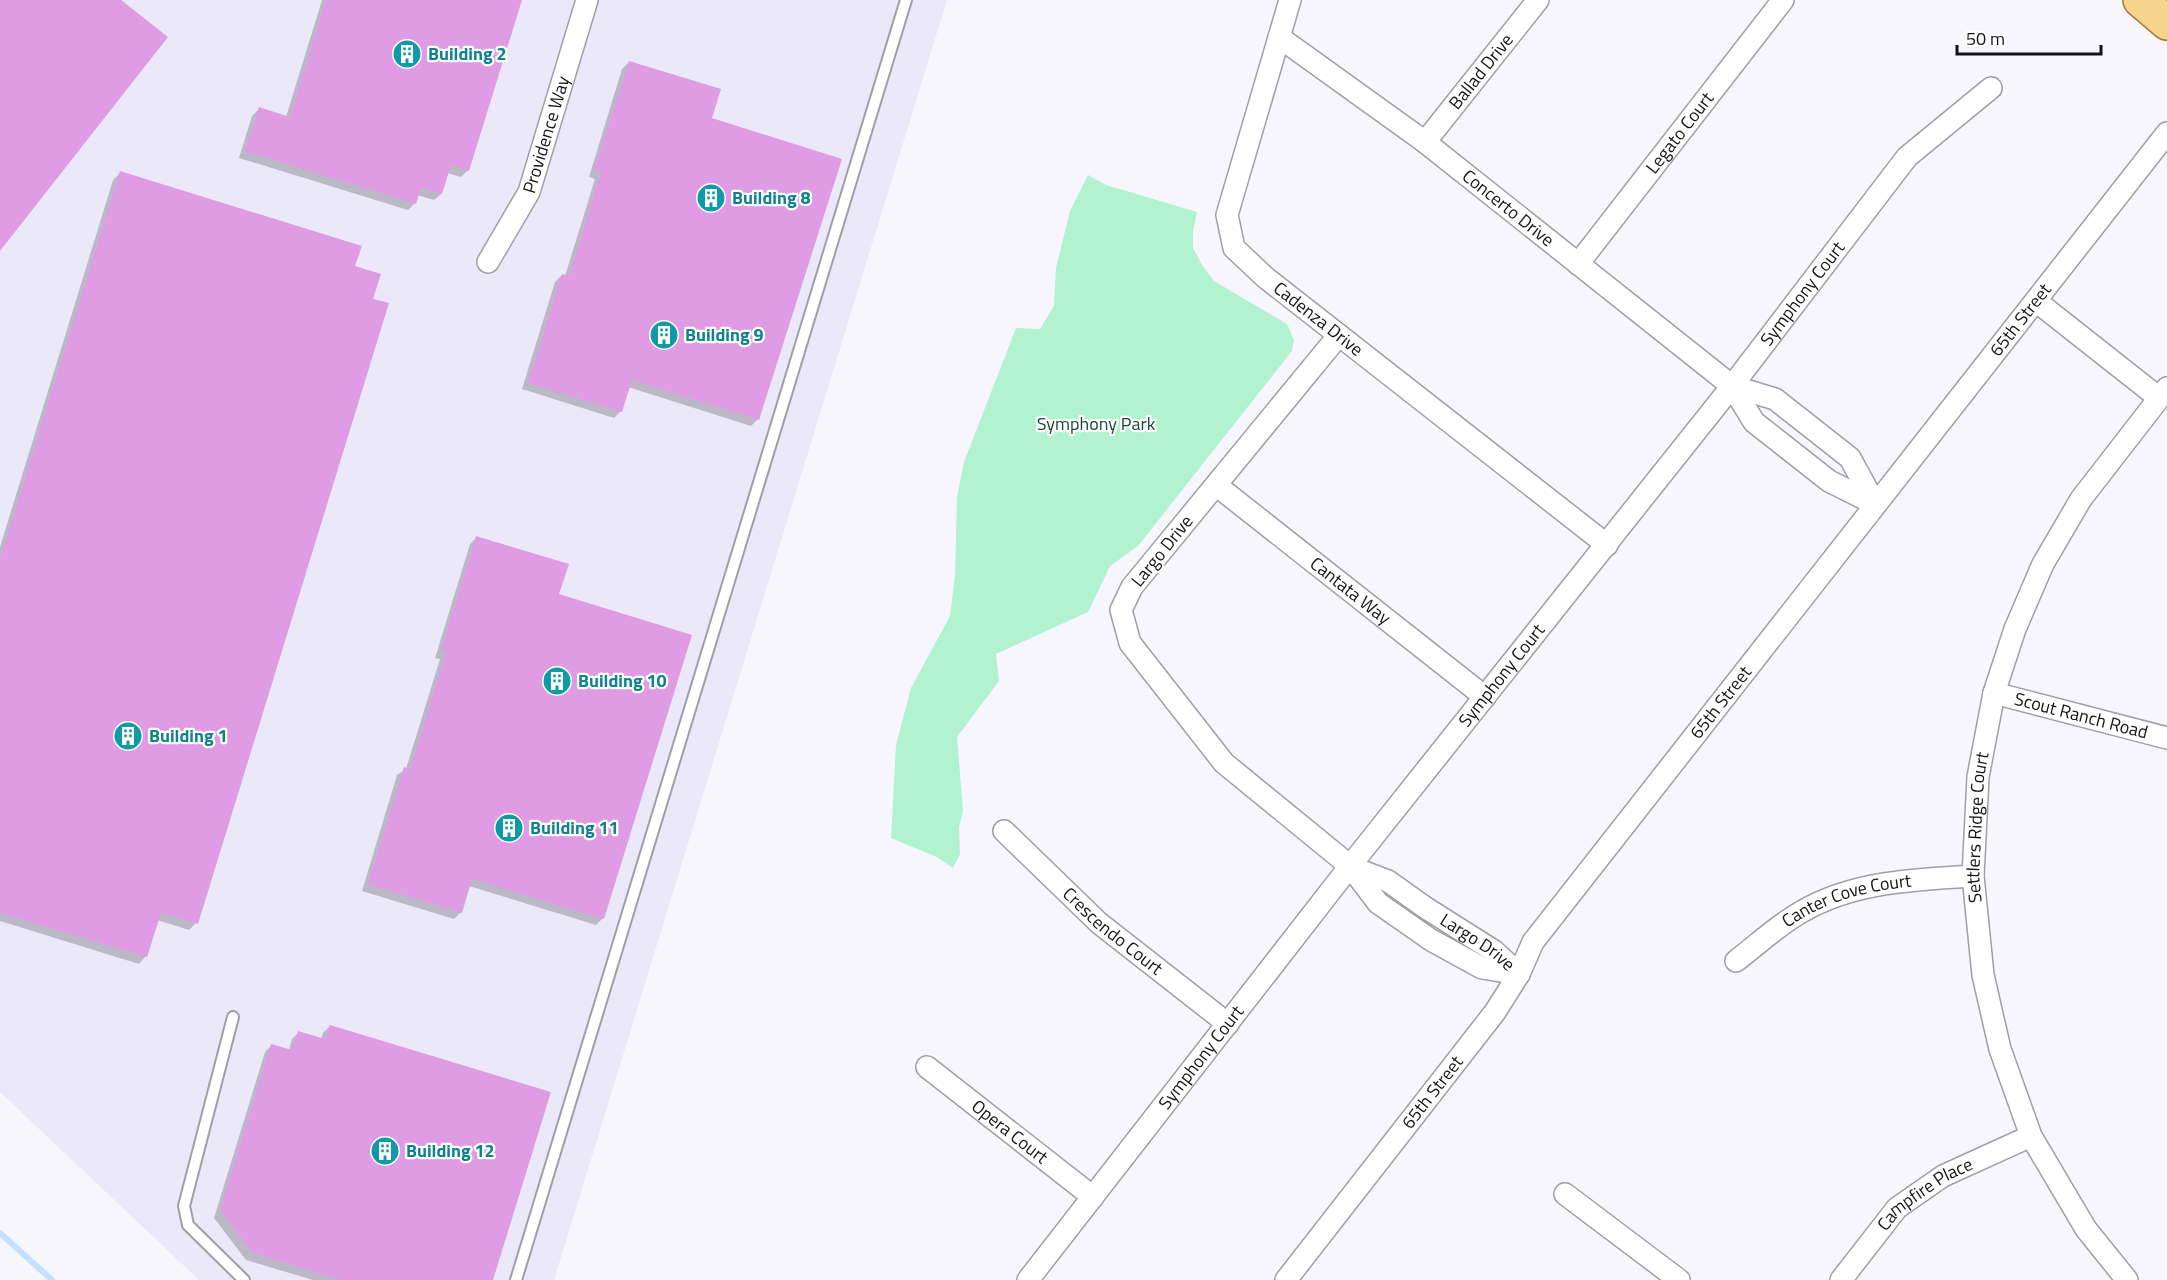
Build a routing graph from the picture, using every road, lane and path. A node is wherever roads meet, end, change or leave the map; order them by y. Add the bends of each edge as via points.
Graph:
1 (587, 0) edge
2 (906, 0) edge
3 (1290, 0) edge
4 (1538, 0) edge
5 (1783, 0) edge
6 (2140, 0) edge
7 (2167, 23) edge
8 (1279, 37) junction
9 (1991, 88) dead end
10 (2167, 133) edge
11 (1425, 142) junction
12 (489, 262) dead end
13 (1578, 264) junction
14 (2036, 301) junction
15 (1339, 335) junction
16 (1732, 386) junction
17 (2163, 393) edge
18 (1216, 485) junction
19 (1875, 504) junction
20 (1607, 545) junction
21 (1994, 693) junction
22 (1485, 697) junction
23 (2167, 738) edge
24 (1004, 831) dead end
25 (1350, 866) junction
26 (1973, 876) junction
27 (1736, 961) dead end
28 (1519, 974) junction
29 (233, 1017) dead end
30 (1228, 1024) junction
31 (927, 1067) dead end
32 (2031, 1136) junction
33 (1565, 1194) dead end
34 (1093, 1197) junction
35 (244, 1280) edge
36 (516, 1280) edge
37 (1028, 1280) edge
38 (1287, 1280) edge
39 (1679, 1280) edge
40 (1840, 1280) edge
41 (2127, 1280) edge

1 - 12 street, Providence Way via 529,192
2 - 36 lane
3 - 8 street, Cadenza Drive
4 - 11 street, Ballad Drive
5 - 13 street, Legato Court
6 - 7 main road
8 - 11 street, Concerto Drive
8 - 15 street, Cadenza Drive via 1227,215 1234,248
9 - 16 street, Symphony Court via 1907,157
10 - 14 street, 65th Street
11 - 13 street, Concerto Drive
13 - 16 street, Concerto Drive
14 - 17 street
14 - 19 street, 65th Street
15 - 18 street, Largo Drive
15 - 20 street, Cadenza Drive
16 - 19 street, Concerto Drive via 1754,422 1829,481
16 - 19 street, Concerto Drive via 1775,399 1850,458
16 - 20 street, Symphony Court
17 - 21 street, Settlers Ridge Court via 2080,499 2043,564 2015,628
18 - 22 street, Cantata Way
18 - 25 street, Largo Drive via 1132,587 1121,610 1130,643 1224,763
19 - 28 street, 65th Street via 1533,942
20 - 22 street, Symphony Court
21 - 23 street, Scout Ranch Road
21 - 26 street, Settlers Ridge Court via 1978,777
22 - 25 street, Symphony Court
24 - 30 street, Crescendo Court via 1099,923
25 - 28 street, Largo Drive via 1388,881 1494,951
25 - 30 street, Symphony Court
26 - 27 street, Canter Cove Court via 1892,881 1845,893 1802,911
26 - 32 street, Settlers Ridge Court via 1983,975 2000,1049
28 - 38 street, 65th Street via 1495,1012
29 - 35 lane via 184,1206 188,1225
30 - 34 street, Symphony Court
31 - 34 street, Opera Court
32 - 40 street, Campfire Place via 1942,1176 1897,1208
32 - 41 street, Settlers Ridge Court via 2086,1229
33 - 39 street
34 - 37 street, Symphony Court

